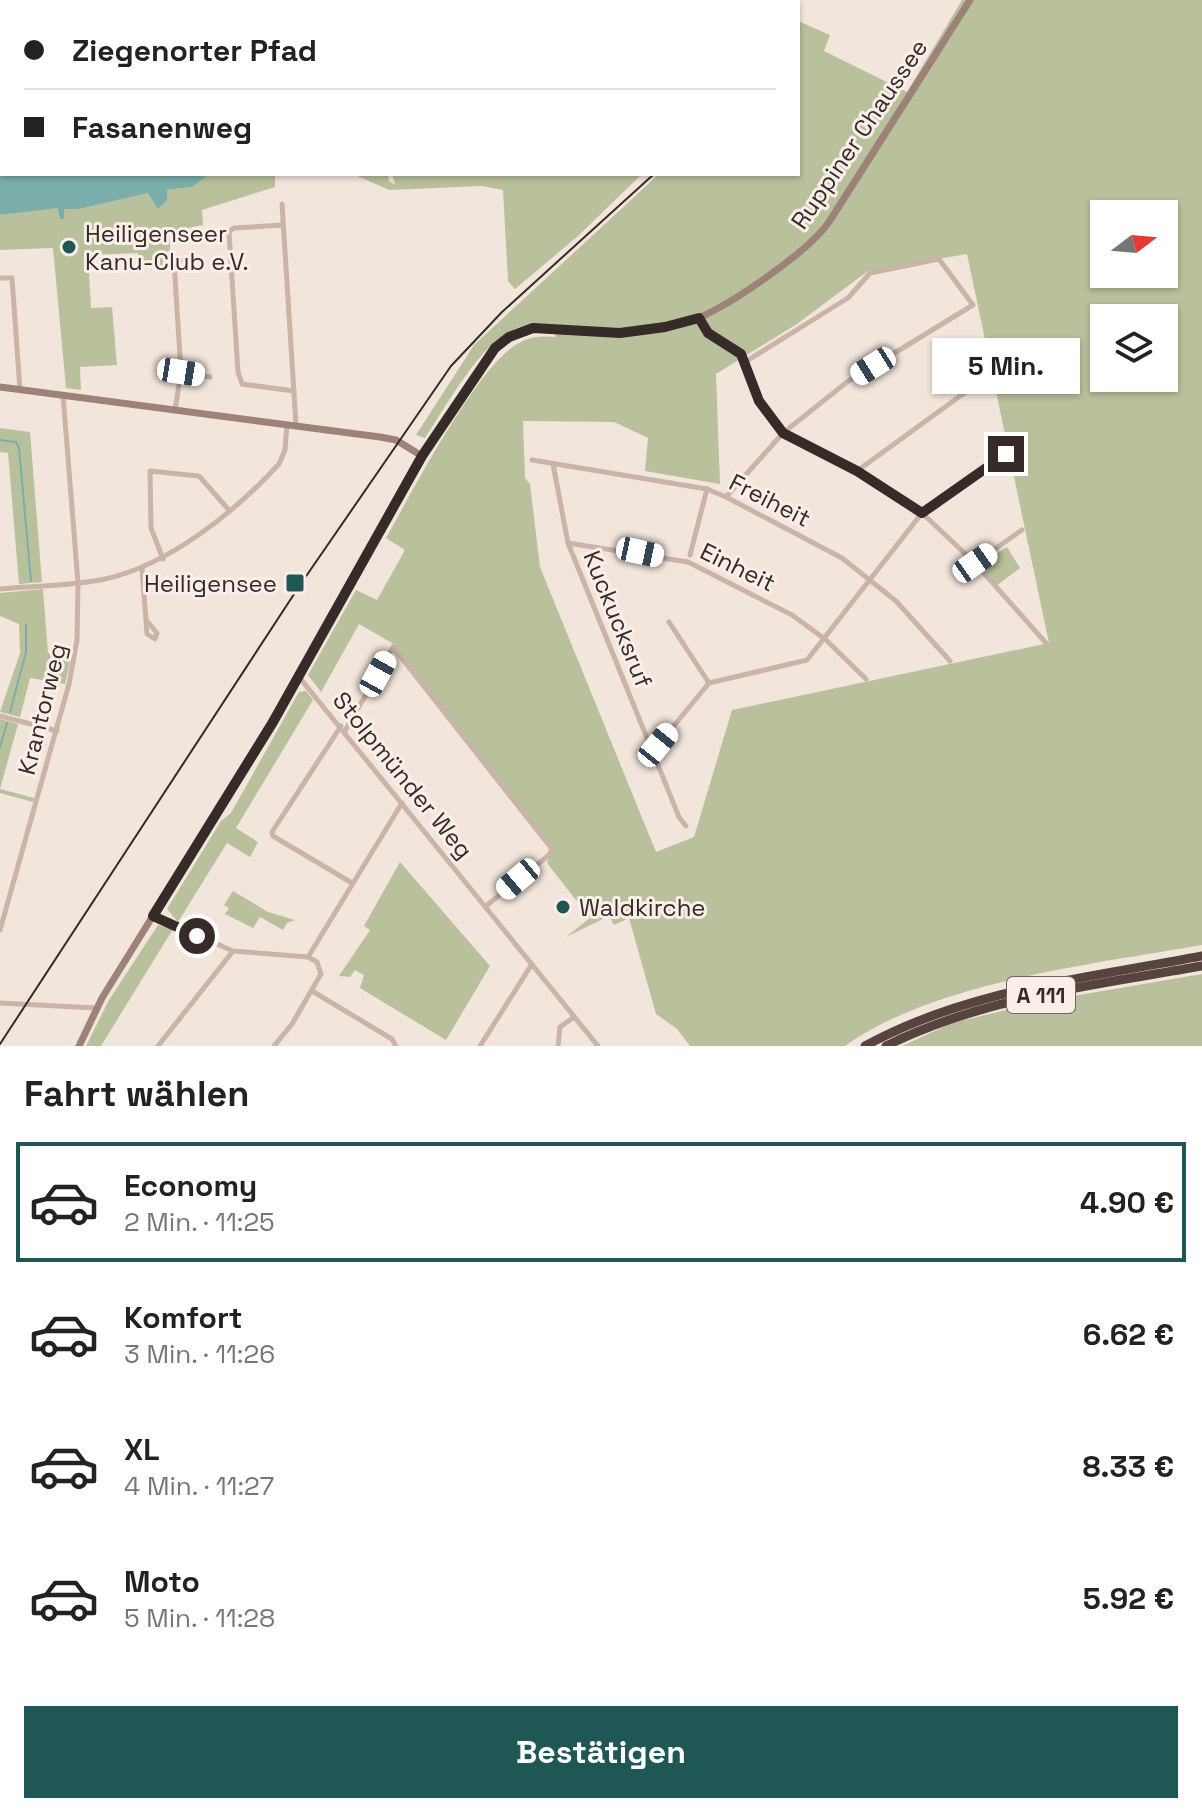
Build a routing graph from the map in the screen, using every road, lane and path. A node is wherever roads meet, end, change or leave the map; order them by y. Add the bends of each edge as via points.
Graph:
1 (970, 0) edge
2 (282, 204) dead end
3 (283, 225) junction
4 (198, 259) dead end
5 (0, 278) edge
6 (699, 318) junction
7 (745, 362) junction
8 (181, 372) junction
9 (989, 375) dead end
10 (210, 377) dead end
11 (0, 387) edge
12 (20, 390) junction
13 (294, 391) junction
14 (63, 395) junction
15 (175, 410) junction
16 (292, 425) junction
17 (783, 433) junction
18 (1006, 454) dead end
19 (422, 456) junction
20 (532, 460) dead end
21 (553, 464) junction
22 (857, 471) junction
23 (707, 489) junction
24 (726, 497) junction
25 (228, 509) junction
26 (922, 513) junction
27 (1022, 530) dead end
28 (568, 543) junction
29 (690, 555) dead end
30 (163, 559) junction
31 (975, 563) junction
32 (142, 569) junction
33 (870, 579) junction
34 (78, 583) junction
35 (0, 589) edge
36 (147, 621) dead end
37 (669, 622) dead end
38 (825, 639) junction
39 (1046, 643) dead end
40 (950, 661) dead end
41 (299, 677) junction
42 (866, 679) dead end
43 (709, 683) junction
44 (0, 716) edge
45 (343, 728) junction
46 (57, 731) junction
47 (651, 748) junction
48 (402, 803) junction
49 (686, 826) dead end
50 (352, 883) junction
51 (486, 906) junction
52 (153, 916) junction
53 (0, 930) edge
54 (233, 951) junction
55 (1202, 956) edge
56 (308, 957) junction
57 (532, 964) junction
58 (1202, 966) edge
59 (312, 991) junction
60 (0, 1003) edge
61 (96, 1008) junction
62 (574, 1017) junction
63 (79, 1046) edge
64 (158, 1046) edge
65 (274, 1046) edge
66 (396, 1046) edge
67 (480, 1046) edge
68 (558, 1046) edge
69 (598, 1046) edge
70 (865, 1046) edge
71 (886, 1046) edge

1 - 6 main road, Ruppiner Chaussee via 818,237
2 - 3 street
3 - 13 street
3 - 13 street via 229,232 238,379 242,384
4 - 8 street via 174,262
5 - 12 street via 12,278
6 - 7 street via 708,333 738,350
6 - 19 main road, Ruppiner Chaussee via 620,333 522,331 500,343
7 - 17 street via 759,401
7 - 17 street via 848,298 870,273 939,259 973,305 847,382
8 - 10 street
8 - 15 street
9 - 22 street
11 - 12 main road
12 - 14 main road
13 - 16 street
14 - 15 main road
14 - 34 street, Krantorweg
15 - 16 main road
16 - 19 main road via 396,440
16 - 25 street via 279,464
17 - 22 street
17 - 24 street
18 - 26 street
19 - 41 main road, Ruppiner Chaussee
20 - 21 street, Freiheit
21 - 23 street, Freiheit
21 - 28 street, Kuckucksruf
22 - 26 street
23 - 24 street, Freiheit
23 - 29 street
24 - 33 street, Freiheit via 842,558
25 - 30 street
25 - 30 street via 199,476 150,471 151,528
26 - 31 street
26 - 33 street
27 - 31 street
28 - 38 street, Einheit via 688,562 765,600
28 - 47 street, Kuckucksruf
30 - 32 street
31 - 39 street
32 - 34 street
32 - 36 street
33 - 38 street
33 - 40 street, Freiheit
34 - 35 street
34 - 46 street, Krantorweg via 75,654
37 - 43 street
38 - 42 street, Einheit
38 - 43 street via 807,660
41 - 45 street, Stolpmünder Weg
41 - 52 main road, Ruppiner Chaussee
43 - 47 street
44 - 46 street
45 - 48 street, Stolpmünder Weg
45 - 50 street via 272,832
45 - 51 street via 393,647 552,849
46 - 53 street, Krantorweg
47 - 49 street, Kuckucksruf
48 - 50 street
48 - 51 street, Stolpmünder Weg
50 - 56 street
51 - 57 street, Stolpmünder Weg
52 - 54 street
52 - 61 main road, Ruppiner Chaussee
54 - 56 street
54 - 64 street
55 - 70 highway, A 111 via 979,1000
56 - 59 street via 321,972
57 - 62 street, Stolpmünder Weg
57 - 67 street
58 - 71 highway, A 111 via 1002,1003
59 - 65 street
59 - 66 street
60 - 61 street
61 - 63 main road, Ruppiner Chaussee
62 - 68 street via 560,1027
62 - 69 street, Stolpmünder Weg

